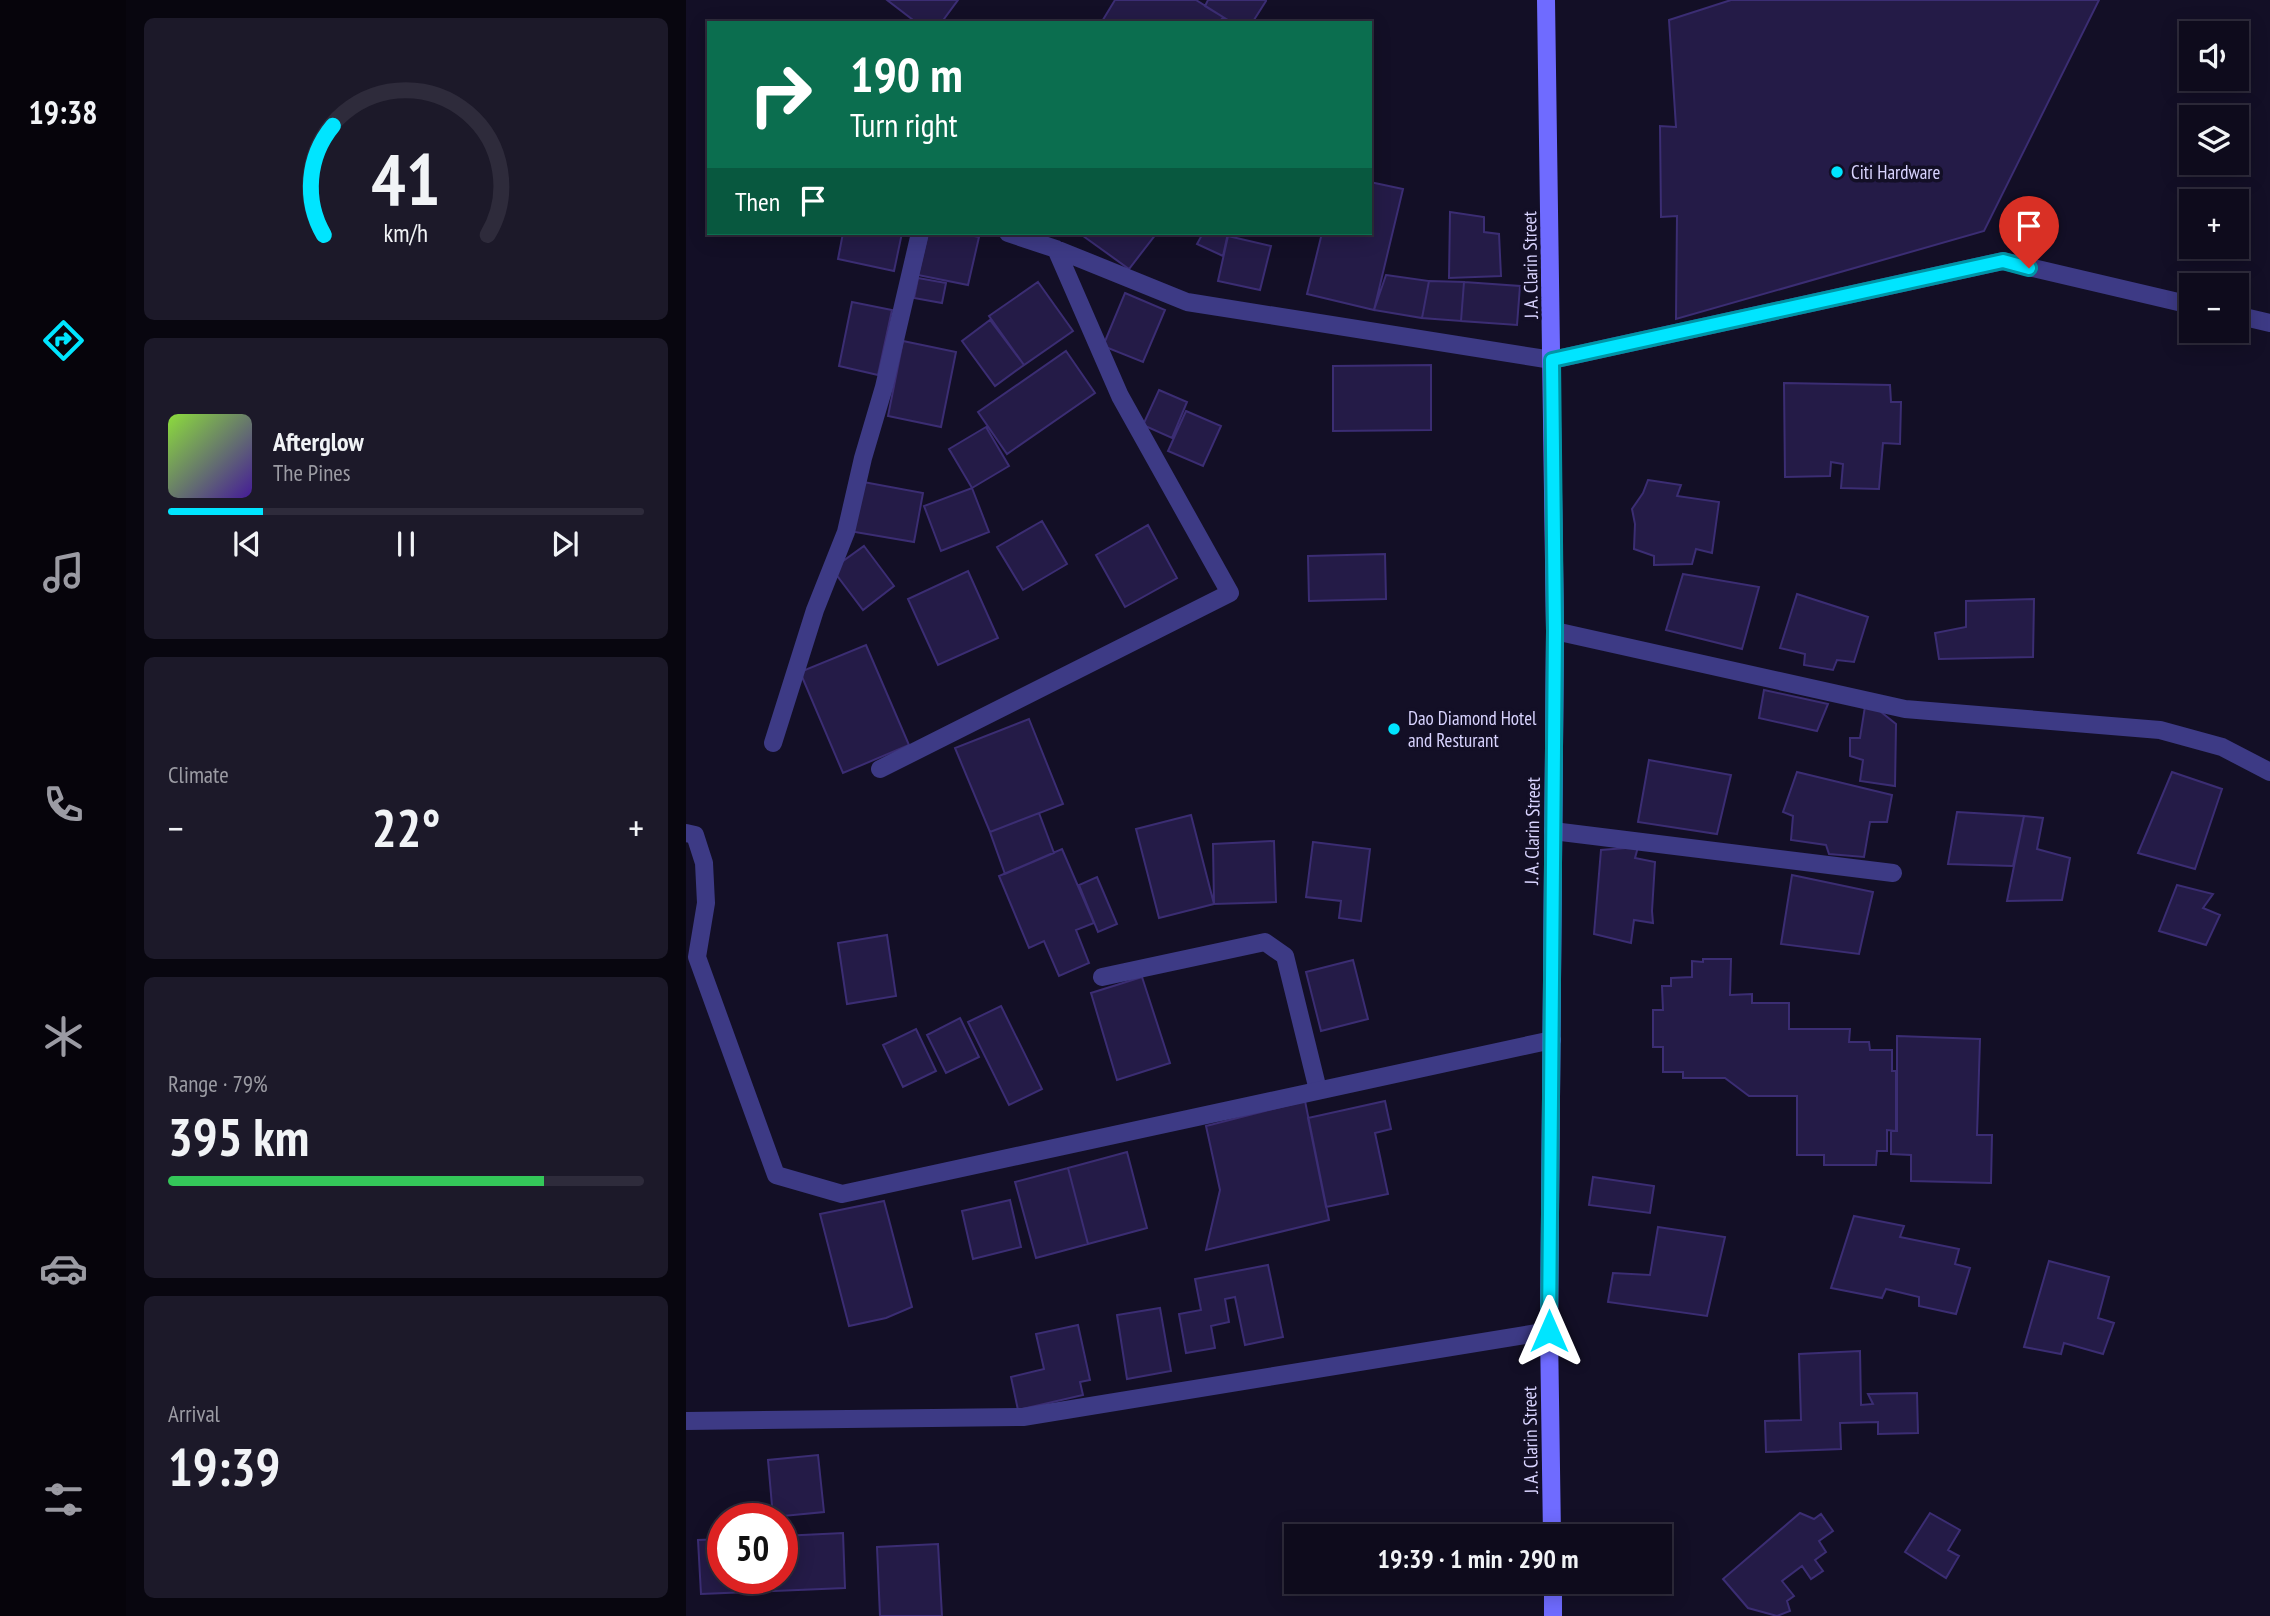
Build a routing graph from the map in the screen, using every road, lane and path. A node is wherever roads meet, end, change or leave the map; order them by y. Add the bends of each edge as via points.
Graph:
1 (1546, 0) edge
2 (920, 235) edge
3 (1014, 235) edge
4 (1056, 248) junction
5 (2179, 301) edge
6 (2249, 318) edge
7 (2270, 323) edge
8 (1552, 360) junction
9 (1555, 631) junction
10 (774, 743) dead end
11 (880, 769) dead end
12 (2270, 772) edge
13 (1553, 831) junction
14 (686, 832) edge
15 (1892, 873) dead end
16 (1102, 977) dead end
17 (1552, 1040) junction
18 (1318, 1090) junction
19 (1549, 1331) junction
20 (686, 1421) edge
21 (1552, 1524) edge
22 (1553, 1594) edge
23 (1553, 1616) edge

1 - 8 main road, J. A. Clarin Street
2 - 10 street via 846,532 815,610
3 - 4 street
4 - 8 street via 1187,302
4 - 11 street via 1120,396 1230,593
5 - 8 street via 2003,261
6 - 7 street
8 - 9 main road, J. A. Clarin Street
9 - 12 street via 1905,709 2160,730 2222,747
9 - 13 main road, J. A. Clarin Street
13 - 15 street
13 - 17 main road, J. A. Clarin Street
14 - 18 street via 695,835 704,863 706,902 697,957 776,1175 842,1194
16 - 18 street via 1265,942 1285,956
17 - 18 street
17 - 19 main road, J. A. Clarin Street
19 - 20 street via 1023,1417
19 - 21 main road, J. A. Clarin Street
22 - 23 main road

